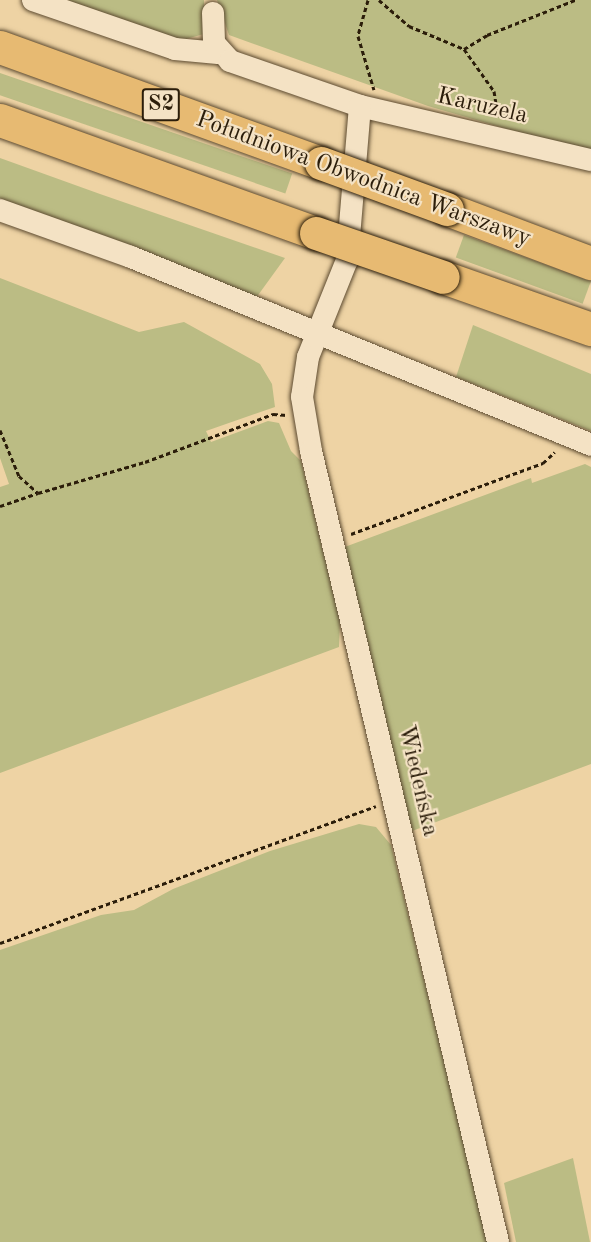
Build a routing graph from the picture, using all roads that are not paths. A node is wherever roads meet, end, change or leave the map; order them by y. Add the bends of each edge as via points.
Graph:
1 (33, 0) edge
2 (213, 13) dead end
3 (0, 47) edge
4 (218, 53) junction
5 (366, 108) junction
6 (0, 120) edge
7 (591, 160) edge
8 (0, 210) edge
9 (587, 261) edge
10 (474, 288) junction
11 (591, 329) edge
12 (317, 332) junction
13 (591, 352) edge
14 (591, 445) edge
15 (498, 1242) edge

1 - 4 street via 174,49
2 - 4 street
3 - 9 highway, Południowa Obwodnica Warszawy / S2, bridge
4 - 5 street, Karuzela via 230,61
5 - 7 street, Karuzela
5 - 12 street, Wiedeńska via 347,260
6 - 10 highway, bridge
8 - 12 street
10 - 11 highway
10 - 13 highway
12 - 14 street
12 - 15 street, Wiedeńska via 302,381 305,418

